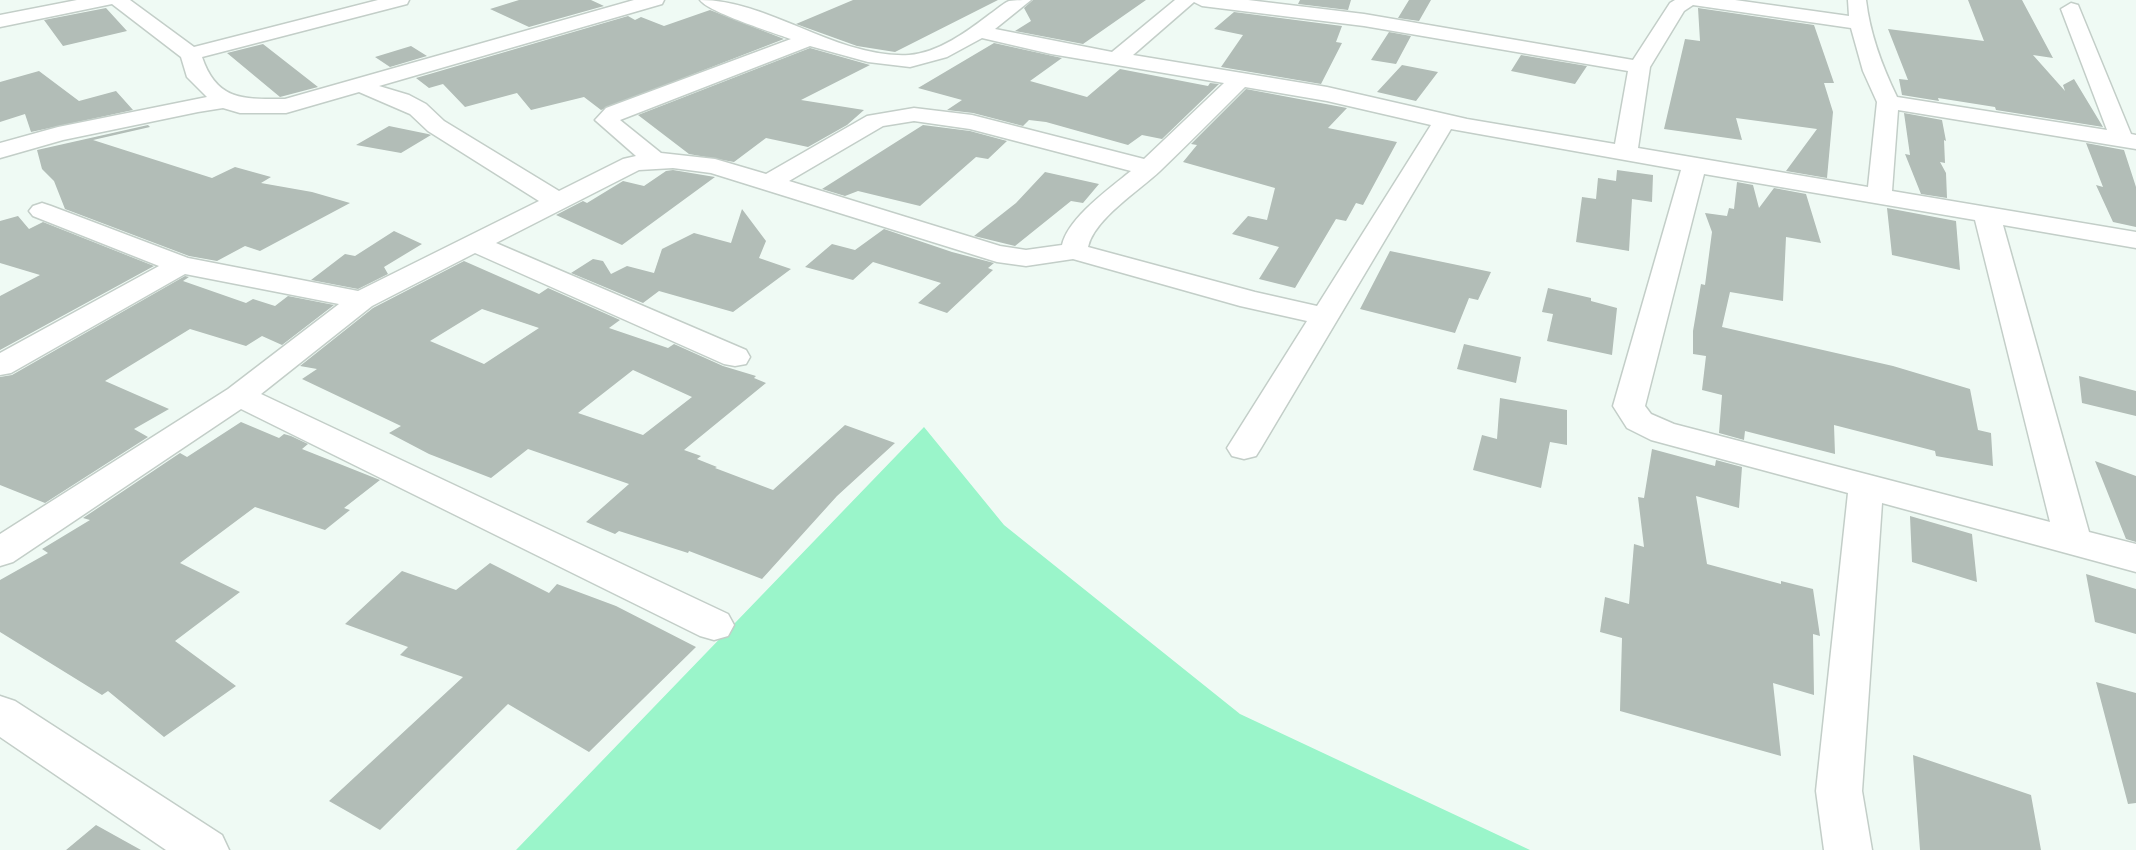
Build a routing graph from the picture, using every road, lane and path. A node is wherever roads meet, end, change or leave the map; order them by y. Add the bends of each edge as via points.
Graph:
1 (106, 0) edge
2 (118, 0) edge
3 (400, 0) edge
4 (656, 0) edge
5 (709, 0) edge
6 (1022, 0) edge
7 (1186, 0) edge
8 (1202, 0) edge
9 (1381, 0) edge
10 (1688, 0) edge
11 (1694, 0) edge
12 (1857, 0) edge
13 (2071, 9) dead end
14 (1364, 20) junction
15 (0, 21) edge
16 (1859, 23) junction
17 (981, 32) junction
18 (812, 38) junction
19 (191, 54) junction
20 (1116, 59) junction
21 (1639, 67) junction
22 (1240, 79) junction
23 (364, 85) junction
24 (224, 101) junction
25 (1888, 102) junction
26 (1446, 121) junction
27 (2129, 141) edge
28 (0, 151) edge
29 (1626, 152) junction
30 (654, 159) junction
31 (1694, 165) junction
32 (1149, 168) junction
33 (768, 183) junction
34 (1879, 198) junction
35 (557, 201) junction
36 (42, 211) dead end
37 (1987, 216) junction
38 (2136, 240) edge
39 (474, 243) junction
40 (1074, 250) junction
41 (181, 265) junction
42 (362, 300) junction
43 (1323, 316) junction
44 (735, 357) dead end
45 (0, 366) edge
46 (239, 396) junction
47 (1244, 448) dead end
48 (1866, 486) junction
49 (2073, 542) junction
50 (0, 552) edge
51 (2136, 558) edge
52 (714, 626) dead end
53 (0, 714) edge
54 (205, 850) edge
55 (1848, 850) edge

1 - 15 street
2 - 19 street
3 - 19 street
4 - 23 street
5 - 18 street
6 - 17 street
7 - 20 street
8 - 14 street
9 - 14 street
10 - 21 street via 1677,7
11 - 16 street
12 - 16 street
13 - 27 street
14 - 21 street
16 - 25 street
17 - 18 street via 910,62 882,60
17 - 20 street
18 - 30 street via 614,113 606,120
19 - 24 street via 198,77
20 - 22 street
21 - 29 street
22 - 26 street
22 - 32 street
23 - 24 street via 286,106 240,106
23 - 35 street via 418,109 436,126
24 - 28 street via 70,131
25 - 27 street
25 - 34 street
26 - 29 street
26 - 43 street
29 - 31 street
30 - 33 street via 715,166
30 - 35 street via 632,164
31 - 34 street
31 - 48 street via 1629,406 1639,421 1663,432
32 - 33 street via 958,119 915,114 875,121
32 - 40 street via 1102,208 1077,237
33 - 40 street via 996,255 1026,258
34 - 37 street
35 - 39 street
36 - 41 street
37 - 38 street
37 - 49 street
39 - 42 street
39 - 44 street
40 - 43 street via 1250,300
41 - 42 street
41 - 45 street
42 - 46 street
43 - 47 street
46 - 50 street
46 - 52 street
48 - 49 street
48 - 55 street via 1839,791
49 - 51 street
53 - 54 street

